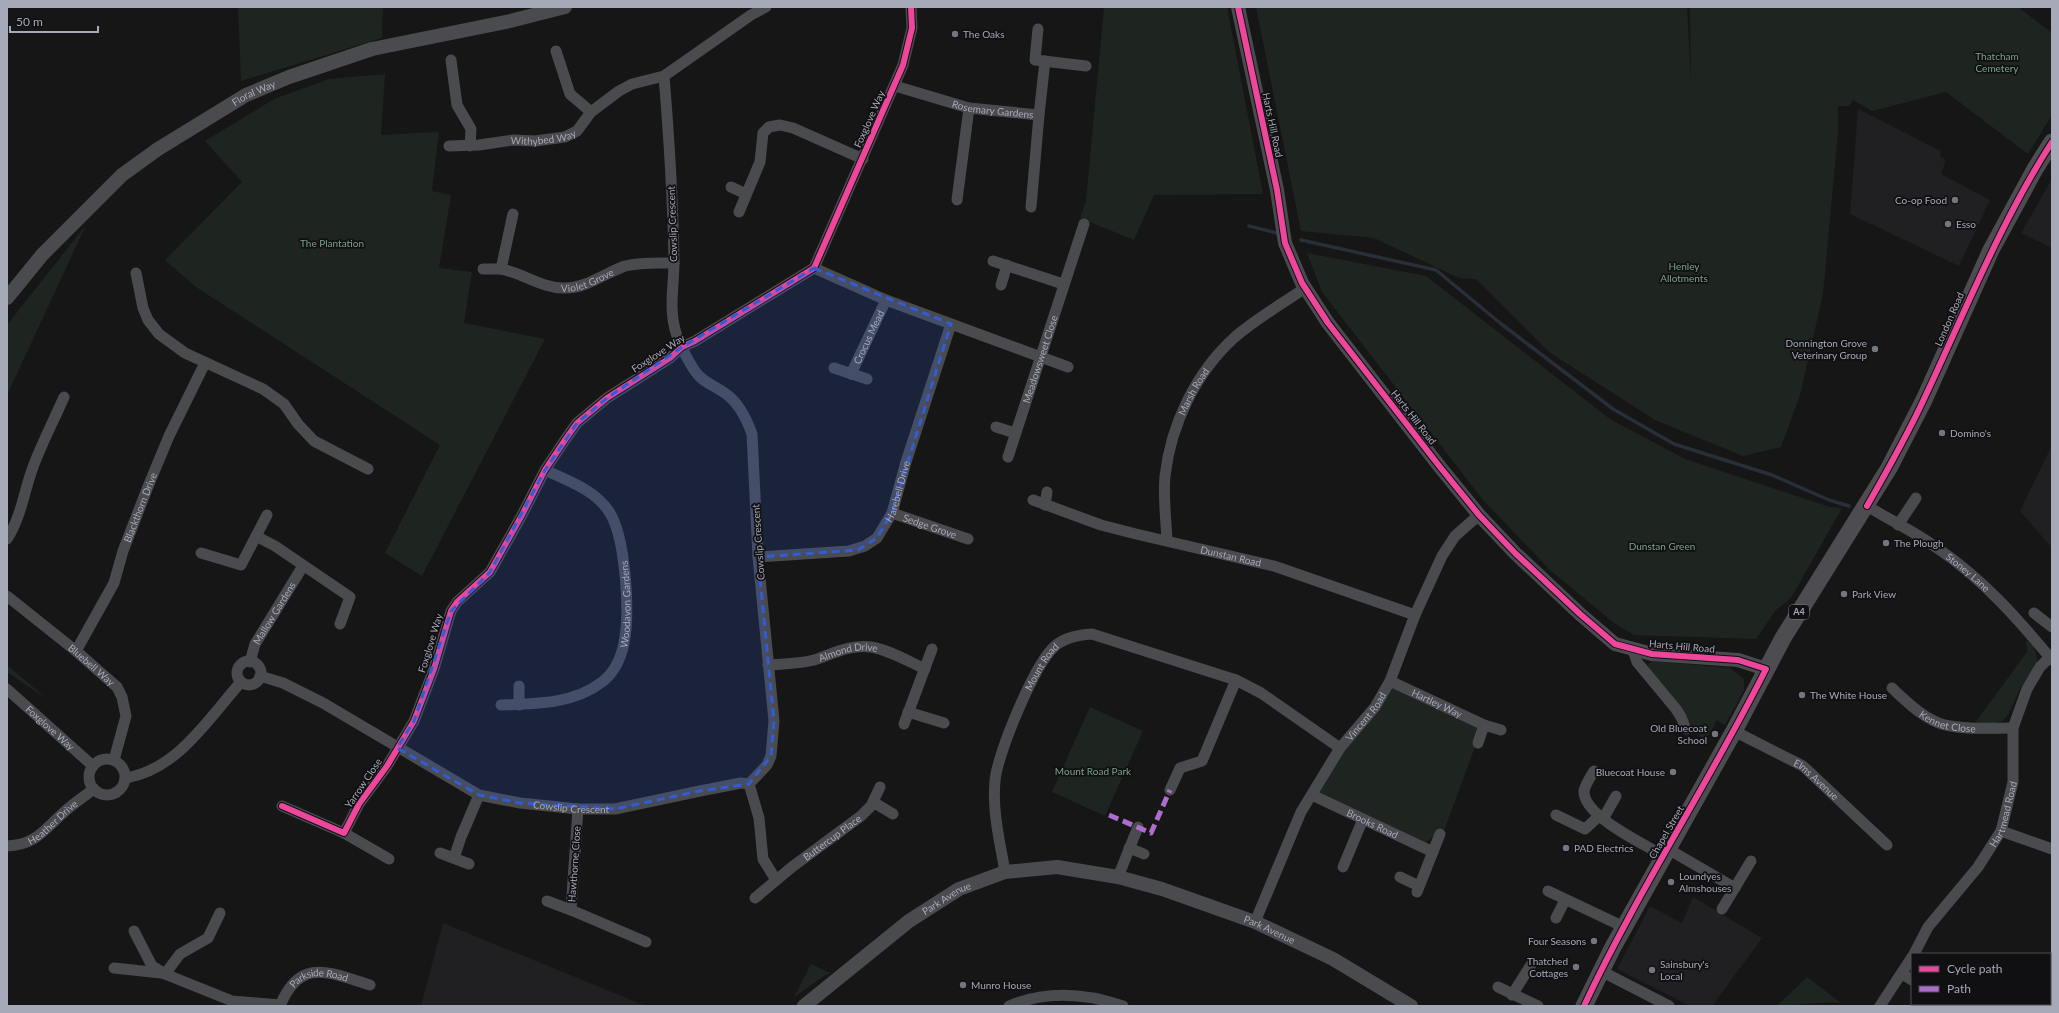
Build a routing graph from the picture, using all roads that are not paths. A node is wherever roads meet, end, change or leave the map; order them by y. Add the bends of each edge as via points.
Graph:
1 (565, 7) edge
2 (766, 7) edge
3 (911, 7) edge
4 (1238, 7) edge
5 (1038, 29) dead end
6 (556, 51) dead end
7 (451, 60) dead end
8 (1045, 61) junction
9 (1086, 66) dead end
10 (664, 76) junction
11 (895, 86) junction
12 (969, 108) junction
13 (591, 112) junction
14 (1039, 116) junction
15 (2052, 142) edge
16 (450, 146) dead end
17 (470, 146) junction
18 (863, 159) junction
19 (731, 187) dead end
20 (746, 194) junction
21 (957, 200) dead end
22 (1030, 207) dead end
23 (739, 212) dead end
24 (513, 214) dead end
25 (1084, 224) dead end
26 (993, 261) dead end
27 (674, 263) junction
28 (1007, 266) junction
29 (814, 268) junction
30 (483, 269) dead end
31 (501, 269) junction
32 (136, 273) dead end
33 (1063, 284) junction
34 (1000, 285) dead end
35 (1305, 288) junction
36 (7, 298) edge
37 (886, 300) junction
38 (951, 324) junction
39 (682, 347) junction
40 (1040, 356) junction
41 (205, 363) junction
42 (1068, 367) dead end
43 (834, 368) dead end
44 (851, 374) junction
45 (867, 379) dead end
46 (64, 397) dead end
47 (996, 427) dead end
48 (1015, 433) junction
49 (1008, 457) dead end
50 (368, 469) dead end
51 (545, 470) junction
52 (1047, 492) dead end
53 (1916, 498) dead end
54 (1033, 500) dead end
55 (1045, 505) junction
56 (1867, 506) junction
57 (892, 513) junction
58 (267, 515) dead end
59 (1479, 515) junction
60 (1898, 525) junction
61 (256, 536) junction
62 (7, 539) edge
63 (968, 539) dead end
64 (1167, 540) junction
65 (201, 553) dead end
66 (758, 557) junction
67 (303, 566) junction
68 (7, 596) edge
69 (2034, 613) dead end
70 (1415, 615) junction
71 (340, 624) dead end
72 (2052, 627) edge
73 (932, 649) dead end
74 (1633, 650) junction
75 (76, 651) junction
76 (2051, 659) edge
77 (250, 662) junction
78 (768, 665) junction
79 (925, 669) junction
80 (1766, 669) junction
81 (260, 676) junction
82 (1236, 680) junction
83 (1390, 681) junction
84 (241, 682) junction
85 (519, 686) dead end
86 (1892, 688) dead end
87 (7, 689) edge
88 (519, 705) junction
89 (501, 706) dead end
90 (908, 712) junction
91 (944, 723) dead end
92 (904, 724) dead end
93 (1484, 725) junction
94 (2013, 728) junction
95 (1686, 729) dead end
96 (1501, 730) dead end
97 (1734, 731) junction
98 (1478, 743) dead end
99 (397, 748) junction
100 (1340, 748) junction
101 (114, 760) junction
102 (93, 766) junction
103 (1594, 771) dead end
104 (126, 778) junction
105 (749, 784) junction
106 (880, 787) dead end
107 (94, 789) junction
108 (1170, 790) dead end
109 (479, 795) junction
110 (1312, 795) junction
111 (1616, 796) dead end
112 (873, 802) junction
113 (282, 806) dead end
114 (578, 809) junction
115 (893, 814) dead end
116 (1556, 815) dead end
117 (1600, 818) junction
118 (1363, 819) junction
119 (1138, 827) dead end
120 (2001, 831) junction
121 (344, 834) junction
122 (1440, 834) dead end
123 (1887, 845) dead end
124 (7, 846) edge
125 (1129, 848) junction
126 (2052, 849) edge
127 (1433, 852) junction
128 (1666, 852) junction
129 (440, 853) dead end
130 (1144, 854) dead end
131 (454, 858) junction
132 (389, 859) dead end
133 (1751, 861) dead end
134 (469, 864) dead end
135 (1343, 867) dead end
136 (1005, 872) junction
137 (1118, 877) junction
138 (1400, 877) dead end
139 (776, 880) junction
140 (1735, 888) junction
141 (1548, 891) dead end
142 (755, 898) dead end
143 (1565, 900) junction
144 (547, 901) dead end
145 (1722, 909) dead end
146 (571, 910) junction
147 (220, 913) dead end
148 (1556, 918) dead end
149 (1255, 922) junction
150 (1624, 927) junction
151 (134, 931) dead end
152 (646, 942) dead end
153 (1915, 953) edge
154 (1911, 961) edge
155 (1531, 965) dead end
156 (114, 968) dead end
157 (1600, 971) junction
158 (165, 974) junction
159 (1907, 977) edge
160 (370, 985) dead end
161 (1498, 987) dead end
162 (1512, 995) junction
163 (1404, 1004) edge
164 (280, 1006) edge
165 (804, 1006) edge
166 (1009, 1006) edge
167 (1123, 1006) edge
168 (1538, 1006) edge
169 (1584, 1006) edge
170 (1669, 1006) edge
171 (1880, 1006) edge

1 - 36 street, Floral Way via 372,49 289,77 246,95 158,149 122,176 42,255
2 - 10 street
3 - 11 street, Foxglove Way via 912,28 909,44
4 - 35 street, Harts Hill Road via 1277,190 1285,243
5 - 8 street via 1035,60
6 - 13 street via 570,94
7 - 17 street via 457,105 471,129
8 - 9 street
8 - 14 street, Rosemary Gardens
10 - 13 street, Withybed Way via 632,84
10 - 27 street, Cowslip Crescent
11 - 12 street, Rosemary Gardens
11 - 18 street, Foxglove Way
12 - 14 street, Rosemary Gardens
12 - 21 street
13 - 17 street, Withybed Way via 577,131 564,137
14 - 22 street
15 - 56 main road, London Road / A4 via 2035,168 1991,250 1924,400
16 - 17 street, Withybed Way
18 - 20 street via 793,128 769,127 763,133 760,162
18 - 29 street, Foxglove Way
19 - 20 street
20 - 23 street
24 - 31 street
25 - 33 street, Meadowsweet Close
26 - 28 street
27 - 31 street, Violet Grove via 626,266 597,280 566,288 546,286 522,274
27 - 39 street, Cowslip Crescent via 671,308
28 - 33 street
28 - 34 street
29 - 37 street
29 - 39 street, Foxglove Way
30 - 31 street, Violet Grove
32 - 41 street via 143,308 158,334
33 - 40 street, Meadowsweet Close
35 - 59 street, Harts Hill Road via 1328,323
35 - 64 street, Marsh Road via 1235,338 1212,362 1190,393 1173,438 1165,476
37 - 38 street
37 - 44 street, Crocus Mead
38 - 40 street
38 - 57 street, Harebell Drive
39 - 51 street, Foxglove Way via 670,358 619,389 590,411 578,423
39 - 66 street, Cowslip Crescent via 697,374 708,384 727,394 749,424 752,434
40 - 42 street
40 - 48 street, Meadowsweet Close
41 - 50 street via 263,389 284,404 314,441
41 - 75 street, Blackthorn Drive via 169,436 123,551 114,582
43 - 44 street, Crocus Mead
44 - 45 street, Crocus Mead
46 - 62 street via 33,466 16,524
47 - 48 street
48 - 49 street, Meadowsweet Close
51 - 88 street, Woodavon Gardens via 584,488 598,498 609,511 621,544 626,600 625,636 620,658 602,683 554,702
51 - 99 street, Foxglove Way via 490,572 457,602 451,611 434,669 414,721
52 - 55 street
53 - 60 street
54 - 55 street, Dunstan Road
55 - 64 street, Dunstan Road via 1101,524
56 - 60 street, Stoney Lane
56 - 80 main road, London Road / A4 via 1833,555
57 - 63 street, Sedge Grove
57 - 66 street, Harebell Drive via 877,538 858,550
58 - 61 street
59 - 70 street, Vincent Road via 1448,546
59 - 74 street, Harts Hill Road via 1580,614 1616,644
60 - 76 street, Stoney Lane via 1938,548 1970,573 2011,611
61 - 65 street via 241,565
61 - 67 street
64 - 70 street, Dunstan Road via 1274,566
66 - 78 street, Cowslip Crescent
67 - 71 street via 350,597
67 - 77 street, Mallow Gardens via 255,644
68 - 75 street, Bluebell Way
69 - 72 street
70 - 83 street, Vincent Road
73 - 79 street
74 - 80 street, Harts Hill Road via 1652,654 1738,660
74 - 95 street via 1637,662 1676,709
75 - 101 street, Bluebell Way via 117,688 122,697 125,721
76 - 94 street, Hartmead Road via 2040,667 2027,689
77 - 81 street via 258,666
77 - 84 street via 238,668 237,675
78 - 79 street, Almond Drive via 792,664 837,651 869,647 881,649
78 - 105 street, Cowslip Crescent via 774,721 773,747 767,765
79 - 90 street
80 - 97 main road, Chapel Street / A4
81 - 84 street via 252,685
81 - 99 street via 283,683 323,703
82 - 100 street, Mount Road via 1261,693
82 - 108 street via 1202,761 1180,768
82 - 136 street, Mount Road via 1092,634 1074,636 1055,645 1048,653 1014,718 994,781
83 - 93 street, Hartley Way
83 - 100 street, Vincent Road via 1375,707
84 - 104 street via 170,760 151,771
85 - 88 street
86 - 94 street, Kennet Close via 1931,719 1945,725 1966,728
87 - 102 street, Foxglove Way
88 - 89 street, Woodavon Gardens
90 - 91 street
90 - 92 street
93 - 96 street, Hartley Way
93 - 98 street
94 - 120 street, Hartmead Road via 2012,782
97 - 123 street, Elms Avenue via 1803,766
97 - 128 main road, Chapel Street / A4
99 - 109 street, Cowslip Crescent
99 - 121 street, Yarrow Close via 359,804
100 - 110 street, Vincent Road
101 - 102 street via 105,759
101 - 104 street via 123,767
102 - 107 street via 89,778
103 - 117 street via 1584,790 1587,802
104 - 107 street via 124,785 114,794 100,793
105 - 114 street, Cowslip Crescent via 741,783 615,809
105 - 139 street via 758,818 763,859
106 - 112 street, Buttercup Place
107 - 124 street, Heather Drive via 35,838 25,844
109 - 114 street, Cowslip Crescent via 520,803
109 - 131 street via 460,837
110 - 118 street, Brooks Road
110 - 149 street, Vincent Road via 1301,812
111 - 117 street
112 - 115 street
112 - 139 street, Buttercup Place via 861,816
113 - 121 street
114 - 146 street, Hawthorne Close
116 - 117 street via 1585,829
117 - 128 street
118 - 127 street, Brooks Road
118 - 135 street
119 - 125 street
120 - 126 street
120 - 153 street, Hartmead Road via 1978,867 1928,927
121 - 132 street
122 - 127 street
125 - 130 street
125 - 137 street
127 - 138 street via 1418,889
128 - 140 street
128 - 150 main road, Chapel Street / A4
129 - 131 street
131 - 134 street
133 - 140 street
136 - 137 street, Park Avenue via 1057,867
136 - 165 street, Park Avenue via 959,889 933,904
137 - 149 street, Park Avenue via 1192,898
139 - 142 street, Buttercup Place
140 - 145 street
141 - 143 street
143 - 148 street
143 - 150 street
144 - 146 street
146 - 152 street, Hawthorne Close
147 - 158 street via 208,938 180,954
149 - 163 street, Park Avenue via 1333,959
150 - 157 main road, Chapel Street / A4
151 - 158 street via 152,966
154 - 159 street
155 - 162 street
156 - 158 street
157 - 169 main road, Chapel Street / A4
157 - 170 street
158 - 164 street via 232,1001
159 - 171 street
160 - 164 street, Parkside Road via 331,974 311,974 293,982
161 - 162 street
162 - 168 street
166 - 167 street via 1060,994 1082,995

